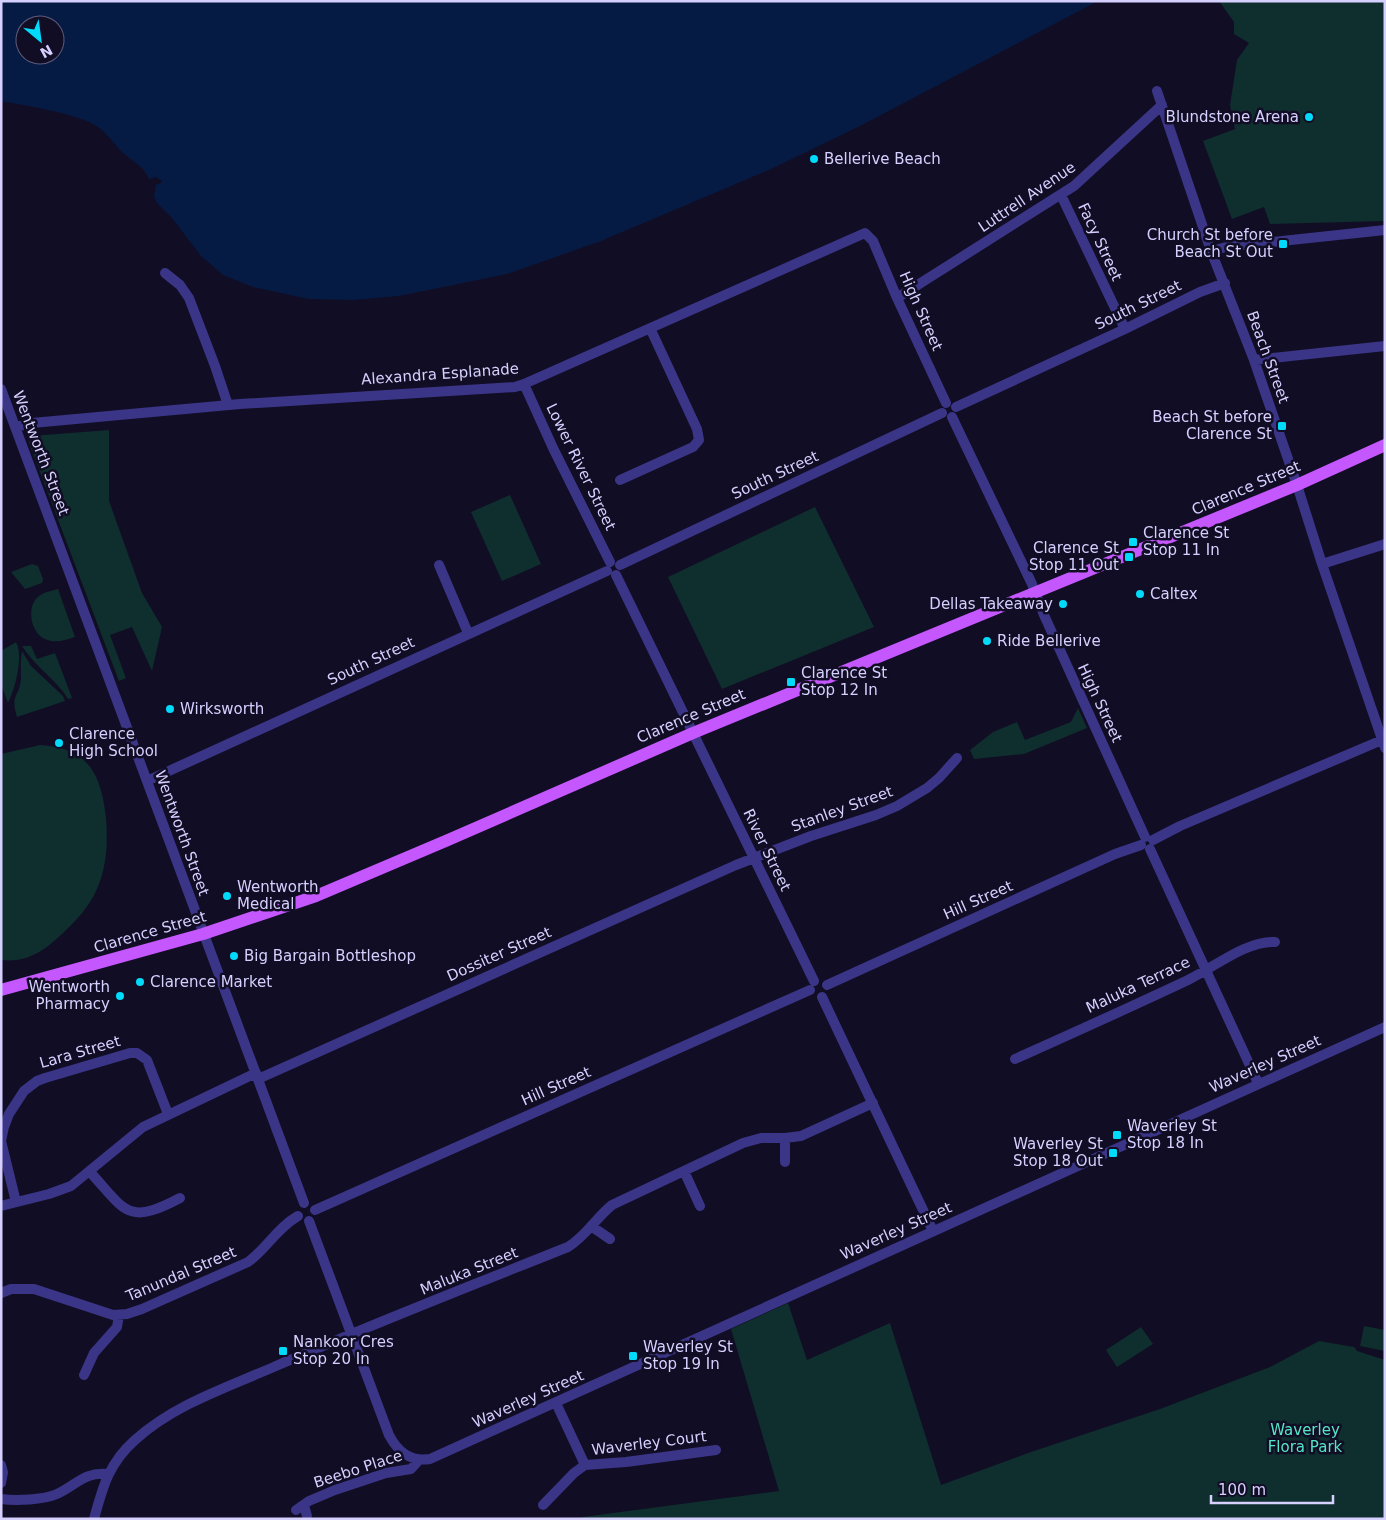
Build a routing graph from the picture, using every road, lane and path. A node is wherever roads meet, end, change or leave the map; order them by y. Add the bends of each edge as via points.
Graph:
1 (1157, 91) dead end
2 (1162, 105) junction
3 (1061, 195) junction
4 (1385, 230) edge
5 (865, 234) joint
6 (1211, 251) junction
7 (165, 273) dead end
8 (1225, 283) junction
9 (897, 298) junction
10 (650, 328) junction
11 (1125, 329) junction
12 (1385, 346) edge
13 (1254, 360) junction
14 (524, 384) junction
15 (1, 389) edge
16 (946, 402) junction
17 (228, 405) junction
18 (956, 407) junction
19 (947, 415) junction
20 (16, 427) junction
21 (1385, 444) edge
22 (620, 480) dead end
23 (1297, 485) junction
24 (1385, 544) edge
25 (1322, 564) junction
26 (439, 565) dead end
27 (613, 568) junction
28 (1034, 592) junction
29 (468, 633) junction
30 (693, 732) junction
31 (1383, 744) edge
32 (957, 758) dead end
33 (147, 781) junction
34 (1147, 843) junction
35 (754, 858) junction
36 (203, 934) junction
37 (1275, 942) dead end
38 (1206, 970) junction
39 (827, 985) junction
40 (812, 986) junction
41 (1, 990) edge
42 (822, 997) junction
43 (1385, 1027) edge
44 (1015, 1059) dead end
45 (257, 1076) junction
46 (1258, 1083) junction
47 (873, 1103) junction
48 (168, 1114) junction
49 (785, 1138) junction
50 (785, 1162) dead end
51 (684, 1171) junction
52 (90, 1172) junction
53 (180, 1198) dead end
54 (16, 1202) junction
55 (304, 1203) junction
56 (1, 1206) edge
57 (700, 1206) dead end
58 (315, 1210) junction
59 (298, 1216) junction
60 (308, 1221) junction
61 (591, 1226) junction
62 (933, 1231) junction
63 (610, 1239) dead end
64 (1, 1293) edge
65 (119, 1315) junction
66 (351, 1334) junction
67 (84, 1375) dead end
68 (556, 1402) junction
69 (716, 1450) dead end
70 (419, 1460) junction
71 (1, 1465) edge
72 (585, 1465) junction
73 (108, 1474) junction
74 (1, 1483) edge
75 (1, 1499) edge
76 (543, 1505) dead end
77 (307, 1516) dead end
78 (94, 1519) edge

1 - 2 street, Beach Street
2 - 3 street, Luttrell Avenue
2 - 6 street, Beach Street
3 - 9 street, Luttrell Avenue
3 - 11 street, Facy Street
4 - 6 street
5 - 9 street, High Street via 873,241
5 - 10 street, Alexandra Esplanade
6 - 8 street, Beach Street
7 - 17 street via 180,285 189,298
8 - 11 street, South Street
8 - 13 street, Beach Street
9 - 16 street, High Street
10 - 14 street, Alexandra Esplanade
10 - 22 street via 697,429 699,440 693,447
11 - 18 street, South Street
12 - 13 street
13 - 23 street, Beach Street
14 - 17 street, Alexandra Esplanade
14 - 27 street, Lower River Street
15 - 20 street, Wentworth Street
16 - 18 street
16 - 19 street via 942,406
17 - 20 street, Alexandra Esplanade
18 - 19 street via 956,413
19 - 27 street, South Street
19 - 28 street, High Street
20 - 33 street, Wentworth Street
21 - 23 main road, Clarence Street
23 - 25 street, Beach Street
23 - 28 main road, Clarence Street
24 - 25 street
25 - 31 street, Beach Street
26 - 29 street
27 - 29 street, South Street
27 - 30 street, Lower River Street
28 - 30 main road, Clarence Street
28 - 34 street, High Street
29 - 33 street, South Street
30 - 35 street, River Street
30 - 36 main road, Clarence Street via 348,883
31 - 34 street, Hill Street via 1189,822
32 - 35 street, Stanley Street via 928,788 897,806
33 - 36 street, Wentworth Street
34 - 38 street, High Street
34 - 39 street, Hill Street via 1115,854
35 - 40 street, River Street
35 - 45 street, Dossiter Street
36 - 41 main road, Clarence Street
36 - 45 street, Wentworth Street
37 - 38 street, Maluka Terrace via 1255,945
38 - 44 street, Maluka Terrace
38 - 46 street, High Street
39 - 40 street via 823,981
39 - 42 street
40 - 42 street via 814,996
40 - 58 street, Hill Street
42 - 47 street
43 - 46 street, Waverley Street
45 - 48 street, Dossiter Street
45 - 55 street, Wentworth Street
46 - 62 street, Waverley Street
47 - 49 street, Maluka Street via 808,1134
47 - 62 street
48 - 52 street, Dossiter Street via 136,1132
48 - 54 street, Lara Street via 147,1060 137,1053 36,1080 16,1101 4,1127 2,1142
49 - 50 street
49 - 51 street, Maluka Street via 753,1140
51 - 57 street
51 - 61 street, Maluka Street via 612,1205
52 - 53 street via 122,1207 138,1214 153,1211
52 - 54 street, Dossiter Street via 62,1190
54 - 56 street, Dossiter Street
55 - 58 street
55 - 59 street via 298,1209
58 - 60 street via 314,1217
59 - 60 street
59 - 65 street, Tanundal Street via 248,1262 142,1309
60 - 66 street
61 - 63 street
61 - 66 street, Maluka Street via 568,1247
62 - 68 street, Waverley Street
64 - 65 street, Tanundal Street via 11,1289 34,1289 105,1314
65 - 67 street, Tanundal Street via 116,1327 94,1353
66 - 70 street via 392,1441 402,1453
66 - 73 street, Maluka Street via 172,1413 135,1439
68 - 70 street, Waverley Street via 436,1457
68 - 72 street, Waverley Court
69 - 72 street, Waverley Court
70 - 77 street, Beebo Place via 411,1469 374,1476 300,1507
71 - 74 street
72 - 76 street, Waverley Court
73 - 75 street via 84,1477 55,1495 12,1501
73 - 78 street, Maluka Street

